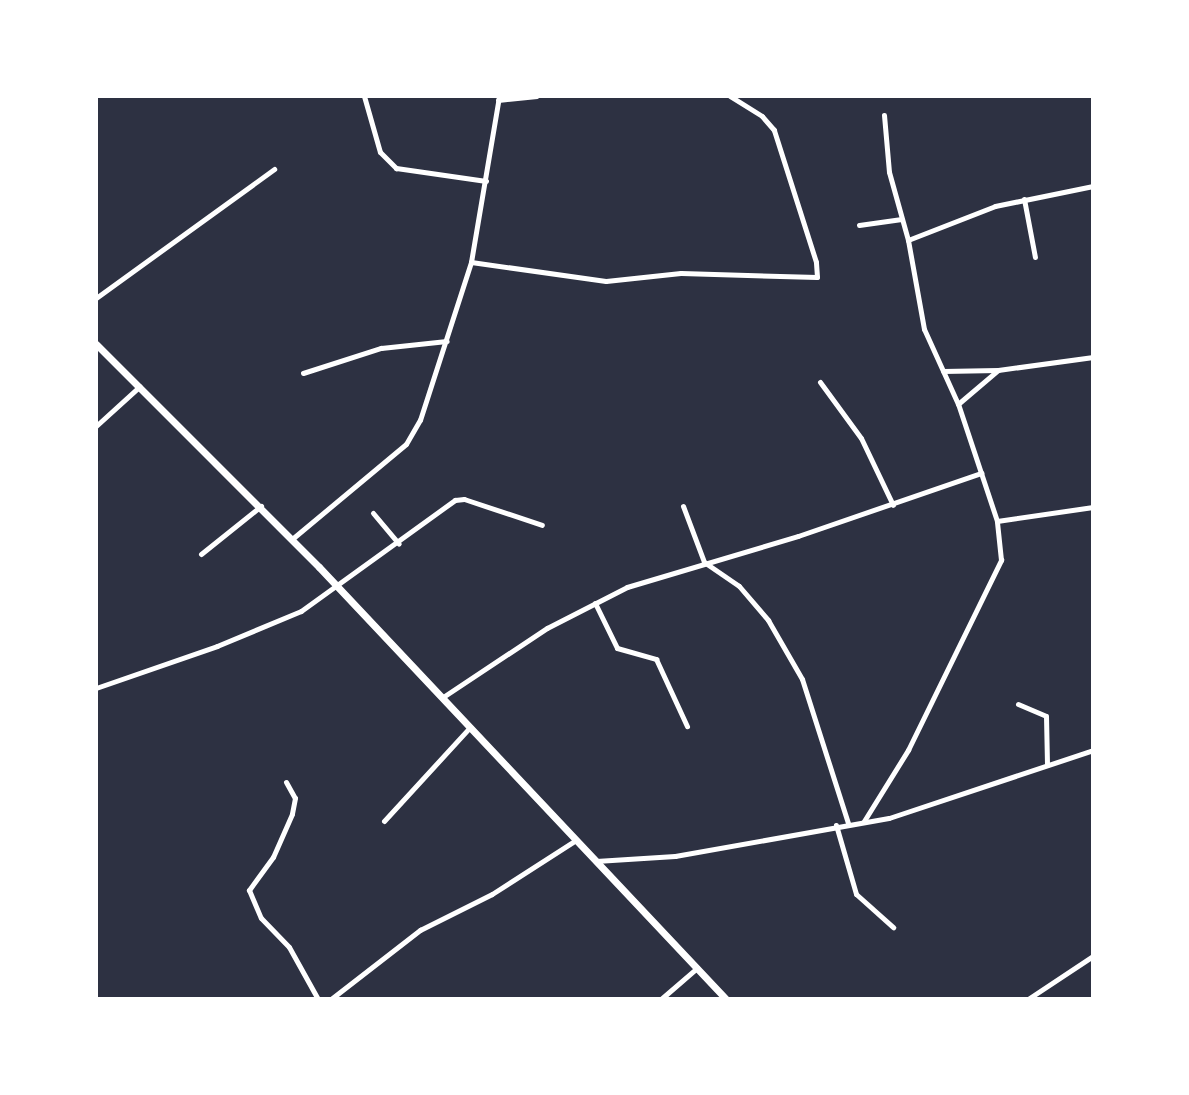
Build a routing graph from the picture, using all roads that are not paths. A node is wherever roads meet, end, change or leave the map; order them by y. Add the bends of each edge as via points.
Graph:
1 (364, 96) edge
2 (537, 96) edge
3 (730, 96) edge
4 (499, 98) edge
5 (884, 115) dead end
6 (274, 169) dead end
7 (486, 181) junction
8 (1093, 186) edge
9 (1024, 199) junction
10 (902, 219) junction
11 (859, 225) dead end
12 (908, 240) junction
13 (1035, 257) dead end
14 (471, 262) junction
15 (96, 298) edge
16 (447, 341) junction
17 (96, 344) edge
18 (1093, 357) edge
19 (943, 370) junction
20 (998, 370) junction
21 (303, 373) dead end
22 (820, 382) dead end
23 (140, 386) junction
24 (958, 404) junction
25 (96, 426) edge
26 (981, 473) junction
27 (893, 505) junction
28 (261, 506) junction
29 (682, 506) dead end
30 (1093, 507) edge
31 (373, 513) dead end
32 (997, 521) junction
33 (542, 525) dead end
34 (292, 539) junction
35 (399, 544) junction
36 (201, 554) dead end
37 (704, 562) junction
38 (337, 586) junction
39 (595, 603) junction
40 (96, 688) edge
41 (443, 696) junction
42 (1018, 704) dead end
43 (687, 726) dead end
44 (470, 727) junction
45 (1093, 750) edge
46 (1047, 765) junction
47 (286, 782) dead end
48 (384, 821) dead end
49 (864, 821) junction
50 (848, 824) junction
51 (836, 825) junction
52 (576, 840) junction
53 (595, 861) junction
54 (892, 927) dead end
55 (1093, 956) edge
56 (697, 968) junction
57 (317, 999) edge
58 (331, 999) edge
59 (661, 999) edge
60 (726, 999) edge
61 (1028, 999) edge

1 - 7 street via 380,152 396,168
2 - 4 street
3 - 14 street via 762,116 774,130 817,262 817,276 687,273 606,281
4 - 7 street
5 - 10 street via 888,164
6 - 15 street
7 - 14 street
8 - 9 street
9 - 12 street
9 - 13 street
10 - 11 street
10 - 12 street
12 - 19 street via 924,329
14 - 16 street
16 - 21 street via 381,348
16 - 34 street via 420,420 406,444
17 - 23 street
18 - 20 street
19 - 20 street
19 - 24 street
20 - 24 street
22 - 27 street via 861,438
23 - 25 street
23 - 28 street
24 - 26 street
26 - 27 street
26 - 32 street
27 - 37 street
28 - 34 street
28 - 36 street
29 - 37 street
30 - 32 street
31 - 35 street
32 - 49 street via 999,569 908,750
33 - 35 street via 464,499 446,506
34 - 38 street
35 - 38 street
37 - 39 street via 627,587
37 - 50 street via 739,586 778,636 802,679
38 - 40 street via 273,624
38 - 41 street
39 - 41 street
39 - 43 street via 617,648 656,659
41 - 44 street
42 - 46 street via 1046,716
44 - 48 street
44 - 52 street
45 - 46 street
46 - 49 street via 952,800
47 - 57 street via 295,799 292,814 273,857 249,890 261,918 289,947
49 - 50 street
50 - 51 street
51 - 53 street via 675,856
51 - 54 street via 856,894
52 - 53 street
52 - 58 street via 492,894 420,930
53 - 56 street
55 - 61 street
56 - 59 street
56 - 60 street

